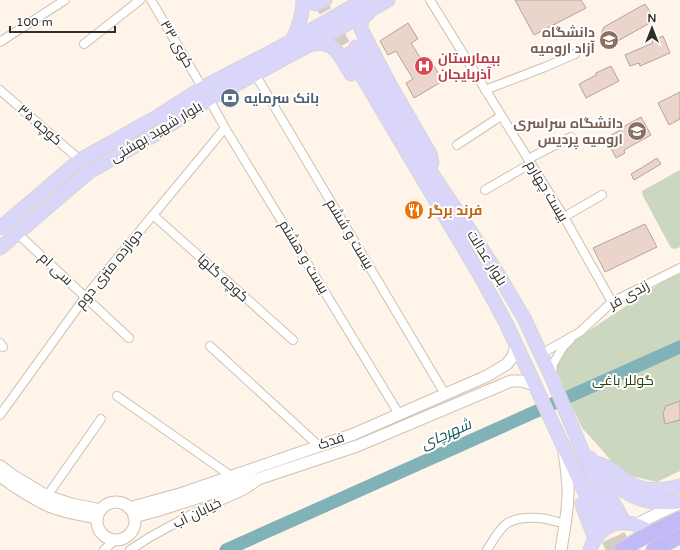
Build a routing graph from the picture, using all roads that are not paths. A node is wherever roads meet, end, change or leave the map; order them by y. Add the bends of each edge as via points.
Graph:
1 (65, 0) edge
2 (140, 0) edge
3 (151, 0) edge
4 (303, 0) edge
5 (307, 0) edge
6 (325, 0) edge
7 (388, 0) edge
8 (430, 0) edge
9 (369, 4) edge
10 (361, 30) junction
11 (2, 38) edge
12 (292, 41) junction
13 (84, 44) dead end
14 (309, 45) junction
15 (336, 51) junction
16 (575, 54) dead end
17 (255, 74) junction
18 (0, 90) edge
19 (485, 90) junction
20 (206, 94) junction
21 (501, 116) junction
22 (225, 128) junction
23 (572, 137) dead end
24 (457, 145) dead end
25 (80, 160) junction
26 (529, 161) junction
27 (436, 180) junction
28 (485, 190) dead end
29 (432, 195) junction
30 (602, 195) dead end
31 (153, 215) junction
32 (564, 217) junction
33 (3, 226) edge
34 (17, 233) junction
35 (0, 248) edge
36 (680, 268) edge
37 (86, 296) junction
38 (612, 302) junction
39 (580, 332) junction
40 (129, 338) dead end
41 (293, 340) dead end
42 (516, 345) junction
43 (210, 346) dead end
44 (541, 354) junction
45 (552, 378) junction
46 (535, 385) junction
47 (445, 394) junction
48 (116, 396) dead end
49 (399, 414) junction
50 (0, 415) edge
51 (100, 419) dead end
52 (405, 425) junction
53 (563, 445) junction
54 (319, 446) junction
55 (589, 460) junction
56 (0, 466) edge
57 (572, 466) junction
58 (0, 476) edge
59 (231, 476) junction
60 (264, 477) junction
61 (680, 486) edge
62 (47, 496) junction
63 (680, 503) edge
64 (132, 512) junction
65 (99, 514) junction
66 (608, 516) junction
67 (587, 517) junction
68 (680, 519) edge
69 (565, 524) junction
70 (631, 524) junction
71 (680, 536) edge
72 (115, 540) junction
73 (592, 544) edge
74 (104, 550) edge
75 (130, 550) edge
76 (487, 550) edge
77 (561, 550) edge
78 (622, 550) edge
79 (653, 550) edge
80 (661, 550) edge

1 - 11 street
2 - 13 street
3 - 20 street, کوی ۳۳
4 - 12 main road via 301,20
5 - 6 main road via 316,4
7 - 9 main road, بلوار شهید بهشتی
8 - 19 street, بیست چهارم
9 - 10 main road via 360,26
9 - 12 main road, بلوار شهید بهشتی
9 - 14 main road, بلوار شهید بهشتی
10 - 15 main road via 352,27 337,35
10 - 27 main road via 430,154
12 - 20 main road, بلوار شهید بهشتی
14 - 15 main road via 329,45
14 - 17 main road, بلوار شهید بهشتی
15 - 29 main road via 404,164
16 - 19 street
17 - 20 main road, بلوار شهید بهشتی
17 - 47 street, بیست و ششم
18 - 25 street, کوچه ۳۵
19 - 21 street, بیست چهارم
20 - 22 street, بیست و هشتم
20 - 25 main road, بلوار شهید بهشتی via 155,118
20 - 34 main road, بلوار شهید بهشتی via 158,133 89,172
21 - 24 street
21 - 26 street, بیست چهارم
22 - 31 street, دوازده متری دوم
22 - 49 street, بیست و هشتم
23 - 26 street
25 - 33 main road, بلوار شهید بهشتی
26 - 28 street
26 - 32 street, بیست چهارم
27 - 29 main road, بلوار عدالت via 352,51
27 - 44 main road, بلوار عدالت via 502,280
29 - 42 main road, بلوار عدالت via 482,279
30 - 32 street
31 - 37 street, دوازده متری دوم
31 - 41 street, کوچه گلها
32 - 38 street, بیست چهارم
33 - 34 main road
34 - 35 main road, بلوار شهید بهشتی
34 - 37 street, سی ام
36 - 38 street, زندی فر
37 - 40 street, سی ام
37 - 50 street, دوازده متری دوم
38 - 39 street, زندی فر
39 - 44 street, زندی فر
39 - 45 street via 563,347 553,364
42 - 46 main road, بلوار عدالت
42 - 47 street, فدک via 507,364 487,376
43 - 54 street
44 - 45 main road, بلوار عدالت
45 - 55 main road, بلوار عدالت via 580,445
46 - 52 street, فدک via 511,381
46 - 53 main road, بلوار عدالت
47 - 49 street, فدک
48 - 59 street
49 - 52 street
49 - 54 street, فدک
51 - 62 street
52 - 60 street, فدک via 357,446
53 - 57 main road, بلوار عدالت
53 - 69 street via 568,487
54 - 59 street, فدک
55 - 61 main road via 610,468 641,488 668,490
55 - 63 main road via 620,489 640,499
55 - 66 main road
56 - 62 street
57 - 66 main road
57 - 67 main road
58 - 65 street via 29,496 51,507 72,513
59 - 64 street, فدک
60 - 64 street, فدک via 156,511
60 - 75 street, خیابان آب via 245,490 196,512
62 - 65 street
63 - 70 street
64 - 65 street via 118,502 105,506
64 - 72 street via 132,530 128,536
65 - 72 street via 99,530 103,535
66 - 67 main road via 616,513 614,520 603,526 592,523
66 - 70 main road
67 - 73 main road
68 - 78 highway, bridge
69 - 76 street via 539,518 515,520 506,524
69 - 77 street
70 - 73 main road via 611,526 599,533
70 - 80 main road via 648,530 656,538
71 - 79 highway, bridge
72 - 74 street

